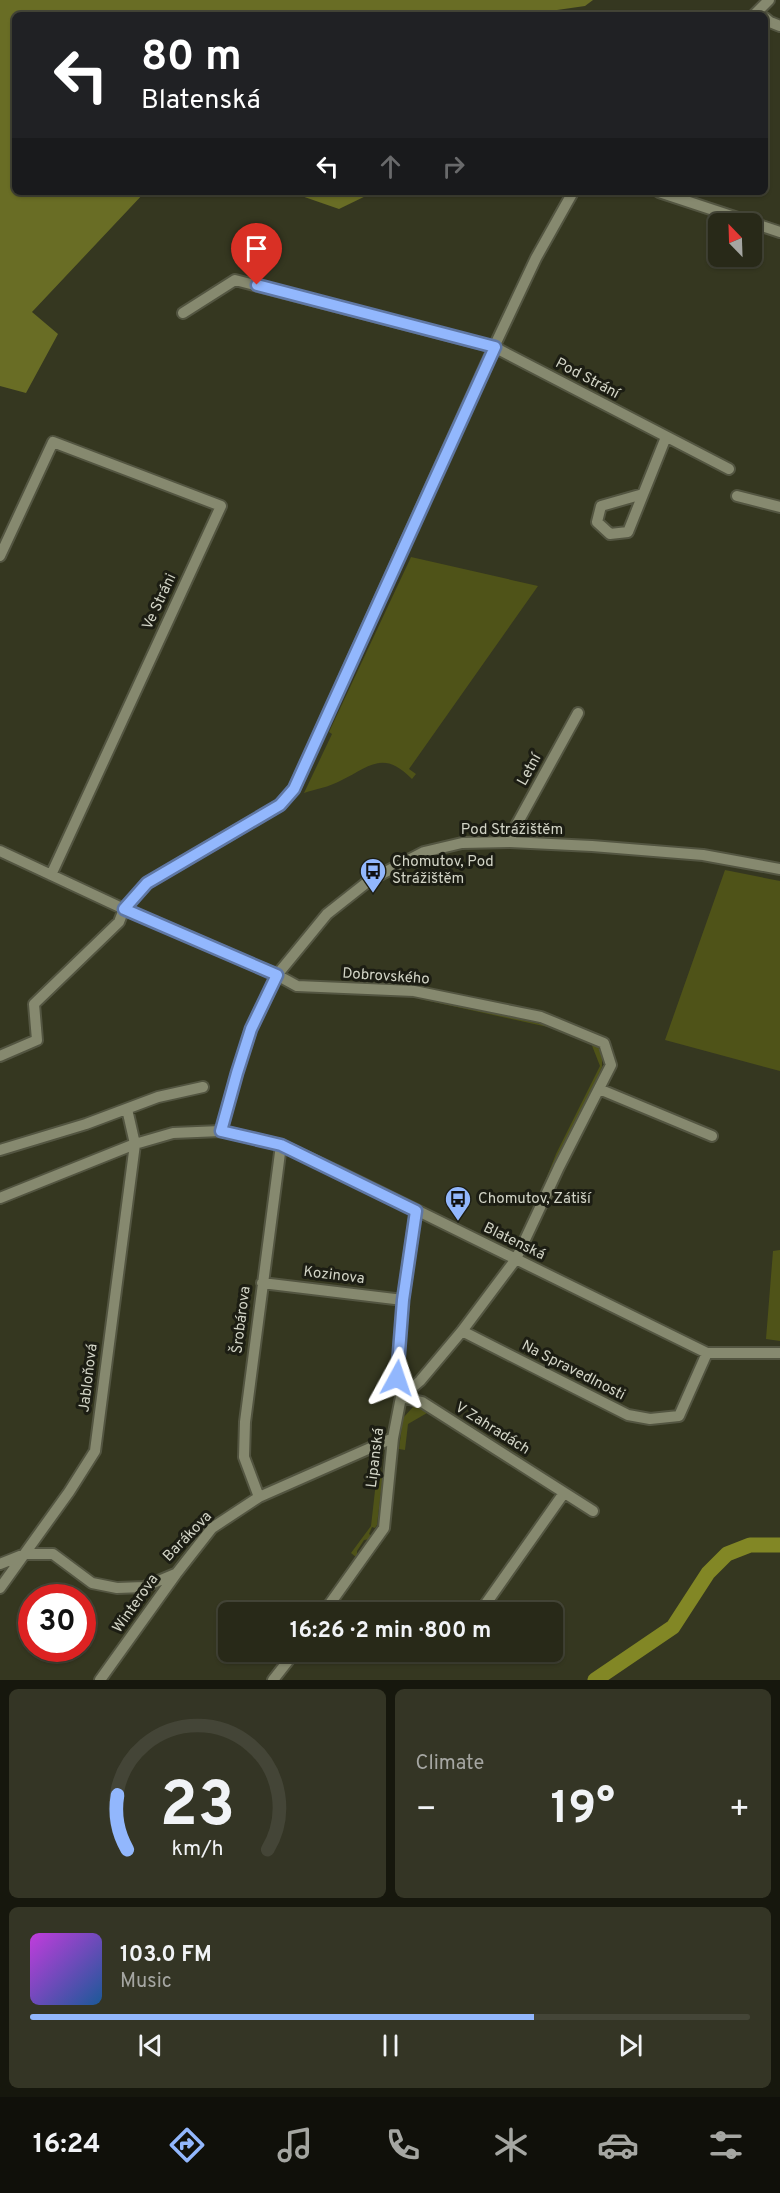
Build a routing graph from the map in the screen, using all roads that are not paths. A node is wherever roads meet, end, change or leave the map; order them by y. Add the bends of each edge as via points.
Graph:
1 (571, 195) edge
2 (668, 195) edge
3 (780, 232) edge
4 (183, 313) dead end
5 (495, 347) junction
6 (666, 437) junction
7 (729, 469) dead end
8 (643, 494) junction
9 (737, 496) dead end
10 (780, 507) edge
11 (0, 556) edge
12 (578, 713) dead end
13 (510, 842) junction
14 (0, 851) edge
15 (780, 869) edge
16 (51, 875) junction
17 (124, 909) junction
18 (277, 975) junction
19 (0, 1056) edge
20 (203, 1087) dead end
21 (599, 1089) junction
22 (128, 1109) junction
23 (221, 1131) junction
24 (712, 1136) dead end
25 (135, 1144) junction
26 (281, 1145) junction
27 (0, 1150) edge
28 (0, 1198) edge
29 (416, 1211) junction
30 (516, 1259) junction
31 (262, 1283) junction
32 (403, 1300) junction
33 (462, 1331) junction
34 (707, 1353) junction
35 (780, 1353) edge
36 (401, 1397) junction
37 (393, 1438) junction
38 (564, 1493) junction
39 (258, 1497) junction
40 (593, 1511) dead end
41 (25, 1554) junction
42 (0, 1564) edge
43 (176, 1574) junction
44 (0, 1588) edge
45 (331, 1602) edge
46 (487, 1602) edge
47 (287, 1662) edge
48 (100, 1680) edge
49 (273, 1680) edge

1 - 5 street via 536,258
2 - 3 street
4 - 5 street via 235,279
5 - 6 street, Pod Strání
5 - 17 street via 294,789 280,805 147,883
6 - 7 street, Pod Strání
6 - 8 street
8 - 8 street via 601,506 597,522 610,534 628,532
9 - 10 street
11 - 16 street, Ve Stráni via 53,442 221,506
12 - 13 street, Letní
13 - 15 street, Pod Strážištěm via 703,855
13 - 18 street, Pod Strážištěm via 462,843 424,852 370,880 327,914
14 - 16 street, Dobrovského
16 - 17 street, Dobrovského
17 - 18 street, Dobrovského
17 - 19 street via 119,922 34,1004 37,1040
18 - 21 street, Dobrovského via 297,986 414,991 541,1017 604,1043 611,1065
18 - 23 street, Pod Strážištěm via 251,1029
20 - 22 street via 158,1097
21 - 24 street
21 - 30 street, Dobrovského
22 - 25 street, Jabloňová
22 - 27 street
23 - 25 street, Blatenská via 173,1133
23 - 26 street, Blatenská
25 - 28 street, Blatenská
25 - 41 street, Jabloňová via 95,1450
26 - 29 street, Blatenská
26 - 31 street, Šrobárova
29 - 30 street, Blatenská
29 - 32 street, Lipanská
30 - 33 street
30 - 34 street, Blatenská
31 - 32 street, Kozinova
31 - 39 street, Šrobárova via 244,1457
32 - 36 street, Lipanská via 397,1378
33 - 34 street, Na Spravedlnosti via 628,1415 650,1419 679,1416
33 - 36 street via 420,1381
34 - 35 street, Blatenská
36 - 37 street, Lipanská
36 - 38 street, V Zahradách via 422,1402
37 - 39 street, Barákova
37 - 45 street, Lipanská via 384,1528
38 - 40 street, V Zahradách
38 - 46 street
39 - 43 street, Barákova via 212,1528
41 - 42 street, Barákova
41 - 43 street, Barákova via 53,1554 92,1582 117,1588 144,1587
41 - 44 street, Jabloňová
43 - 48 street, Winterova
47 - 49 street

